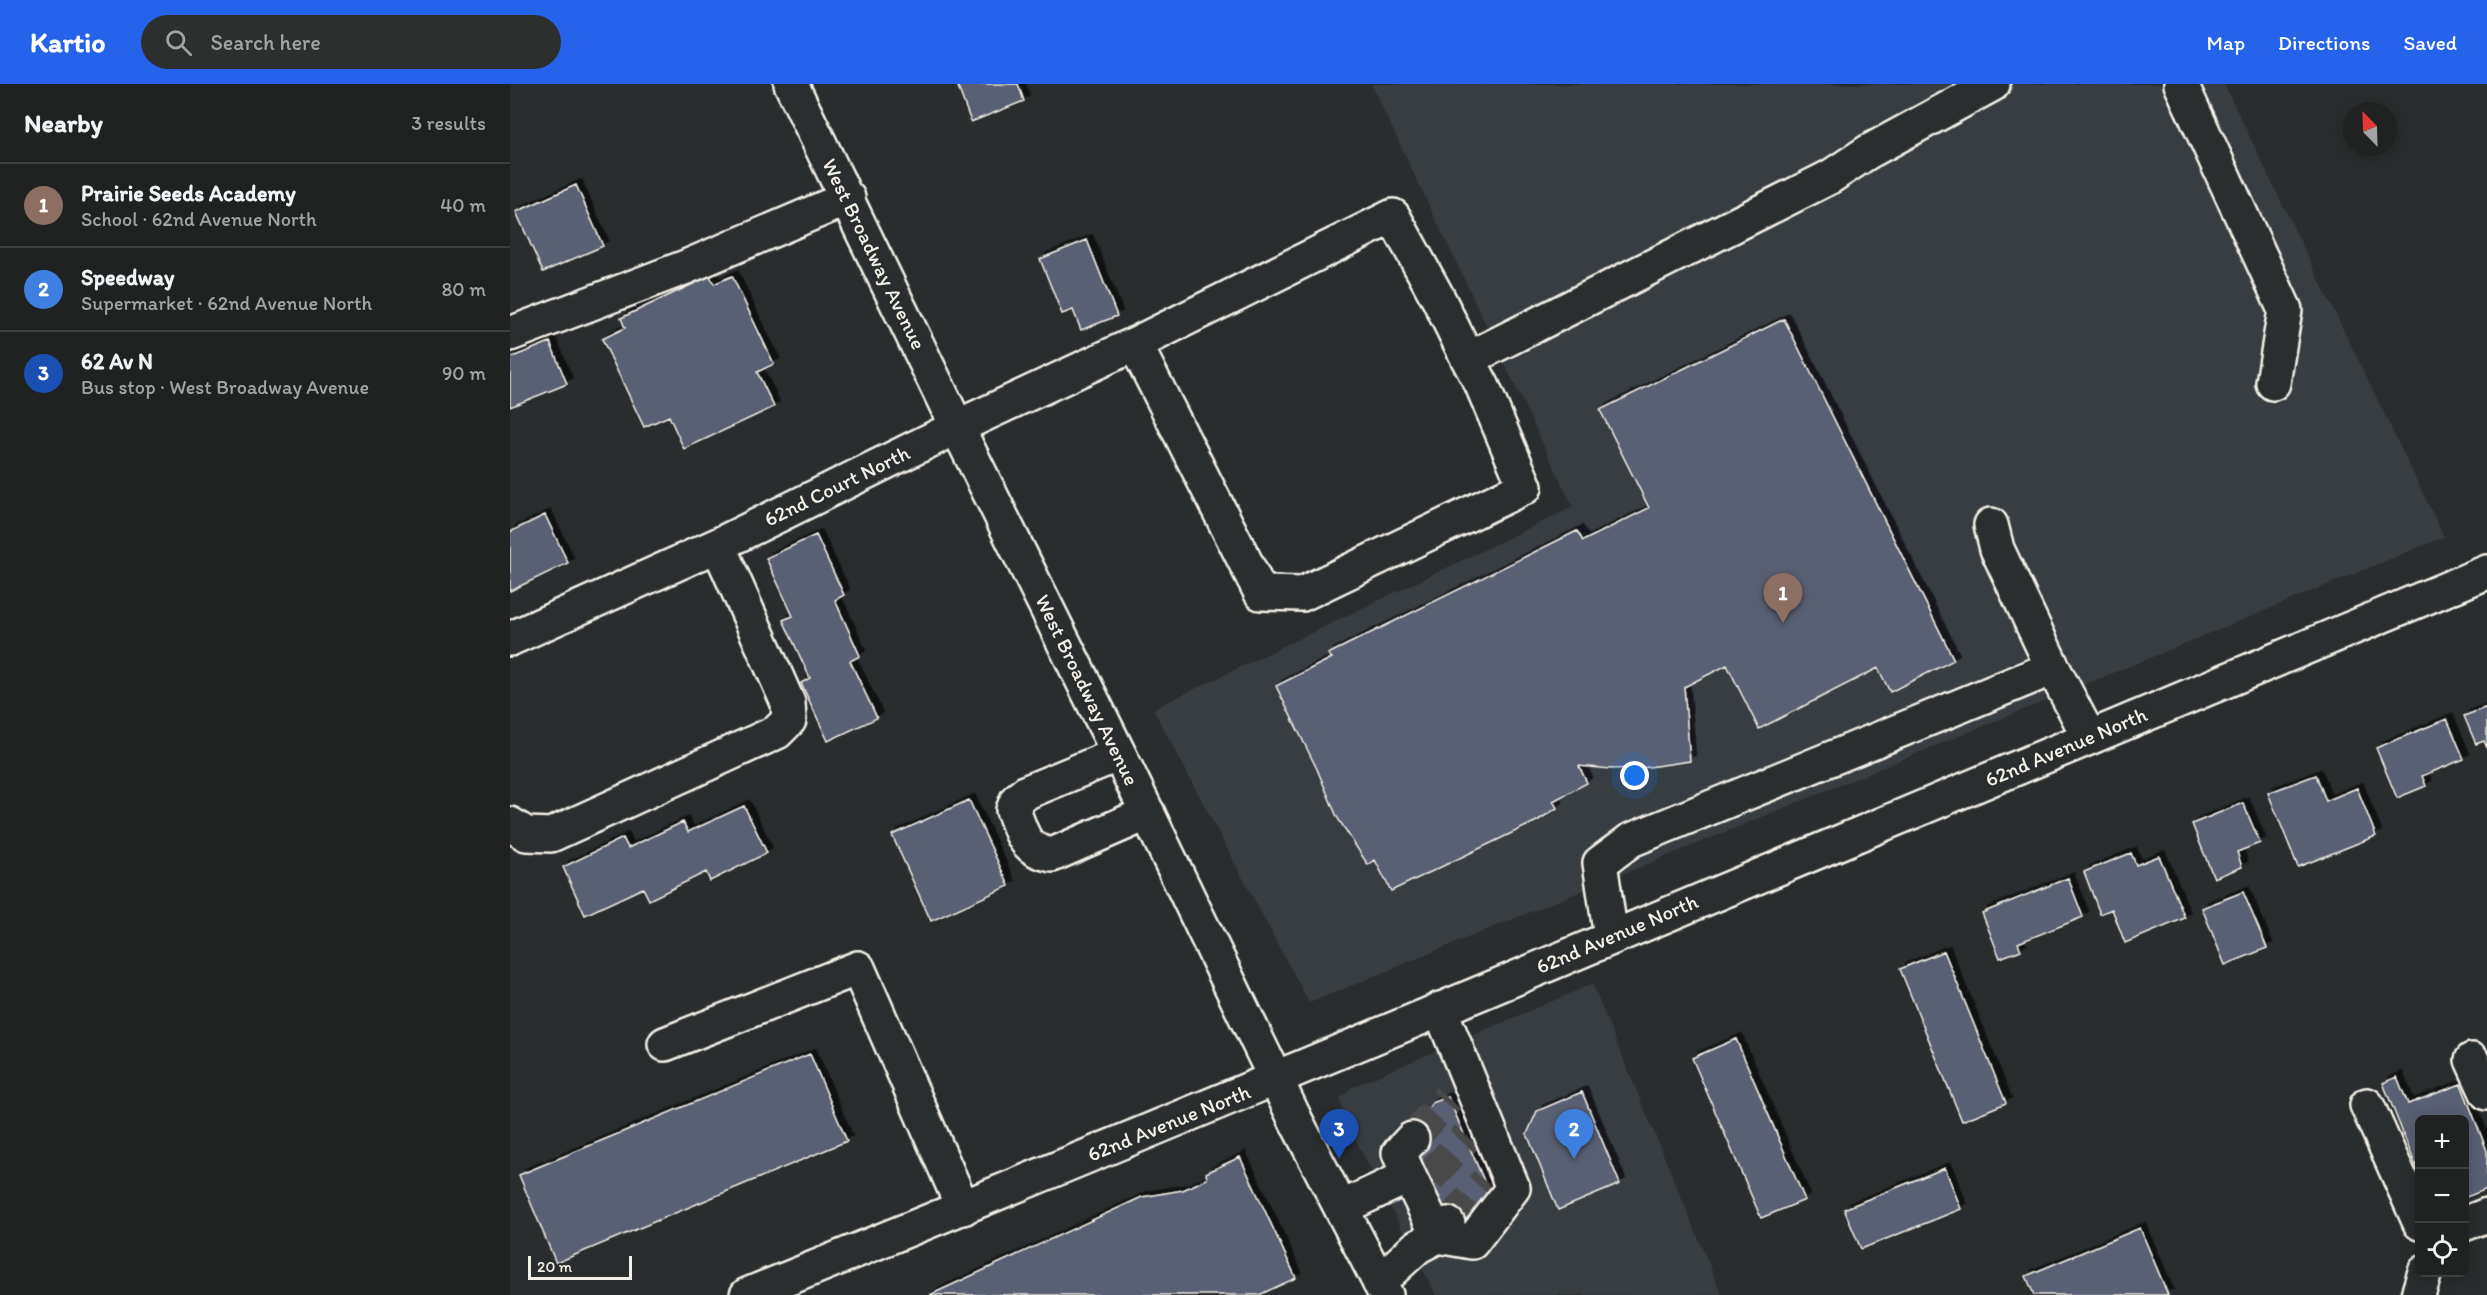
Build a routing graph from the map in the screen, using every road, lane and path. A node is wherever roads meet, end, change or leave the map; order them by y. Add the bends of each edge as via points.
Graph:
1 (792, 84) edge
2 (1993, 84) edge
3 (2181, 84) edge
4 (848, 198) junction
5 (510, 334) edge
6 (1135, 344) junction
7 (1468, 359) junction
8 (2272, 383) dead end
9 (957, 427) junction
10 (1991, 525) dead end
11 (718, 545) junction
12 (2487, 572) edge
13 (510, 639) edge
14 (2053, 668) junction
15 (2089, 737) junction
16 (1119, 754) junction
17 (1148, 813) junction
18 (510, 824) edge
19 (1611, 937) junction
20 (1440, 1010) junction
21 (665, 1044) dead end
22 (2472, 1059) dead end
23 (1276, 1078) junction
24 (2487, 1094) edge
25 (2367, 1105) dead end
26 (1412, 1139) tunnel mouth
27 (1418, 1182) junction
28 (963, 1208) junction
29 (1341, 1208) junction
30 (2415, 1212) edge
31 (2487, 1215) edge
32 (2467, 1223) edge
33 (1443, 1230) junction
34 (2423, 1277) edge
35 (1382, 1291) edge
36 (747, 1295) edge
37 (2418, 1295) edge

1 - 4 street, West Broadway Avenue
2 - 7 street via 1830,177
3 - 8 street via 2285,310
4 - 5 street via 686,267
4 - 9 street, West Broadway Avenue
6 - 7 street, 62nd Court North via 1393,216
6 - 7 street via 1261,593 1302,594 1525,487
6 - 9 street, 62nd Court North
9 - 11 street, 62nd Court North
9 - 16 street, West Broadway Avenue
10 - 14 street via 1997,549
11 - 13 street, 62nd Court North
11 - 18 street via 789,703 789,720 777,732 551,835 526,834
12 - 15 street, 62nd Avenue North
14 - 15 street
14 - 19 street via 1631,840 1600,863
15 - 19 street, 62nd Avenue North
16 - 17 street, West Broadway Avenue
16 - 17 street via 1027,792 1017,800 1013,810 1027,845 1052,855
17 - 23 street, West Broadway Avenue
19 - 20 street, 62nd Avenue North
20 - 23 street, 62nd Avenue North
20 - 33 street via 1458,1087 1495,1173 1513,1188 1472,1242
21 - 28 street via 858,968
22 - 24 street
23 - 28 street, 62nd Avenue North
23 - 29 street, West Broadway Avenue
25 - 30 street
26 - 27 street via 1399,1153
27 - 29 street
27 - 33 street
28 - 36 street, 62nd Avenue North
29 - 35 street, West Broadway Avenue
31 - 32 street
33 - 35 street via 1417,1247
34 - 37 street

